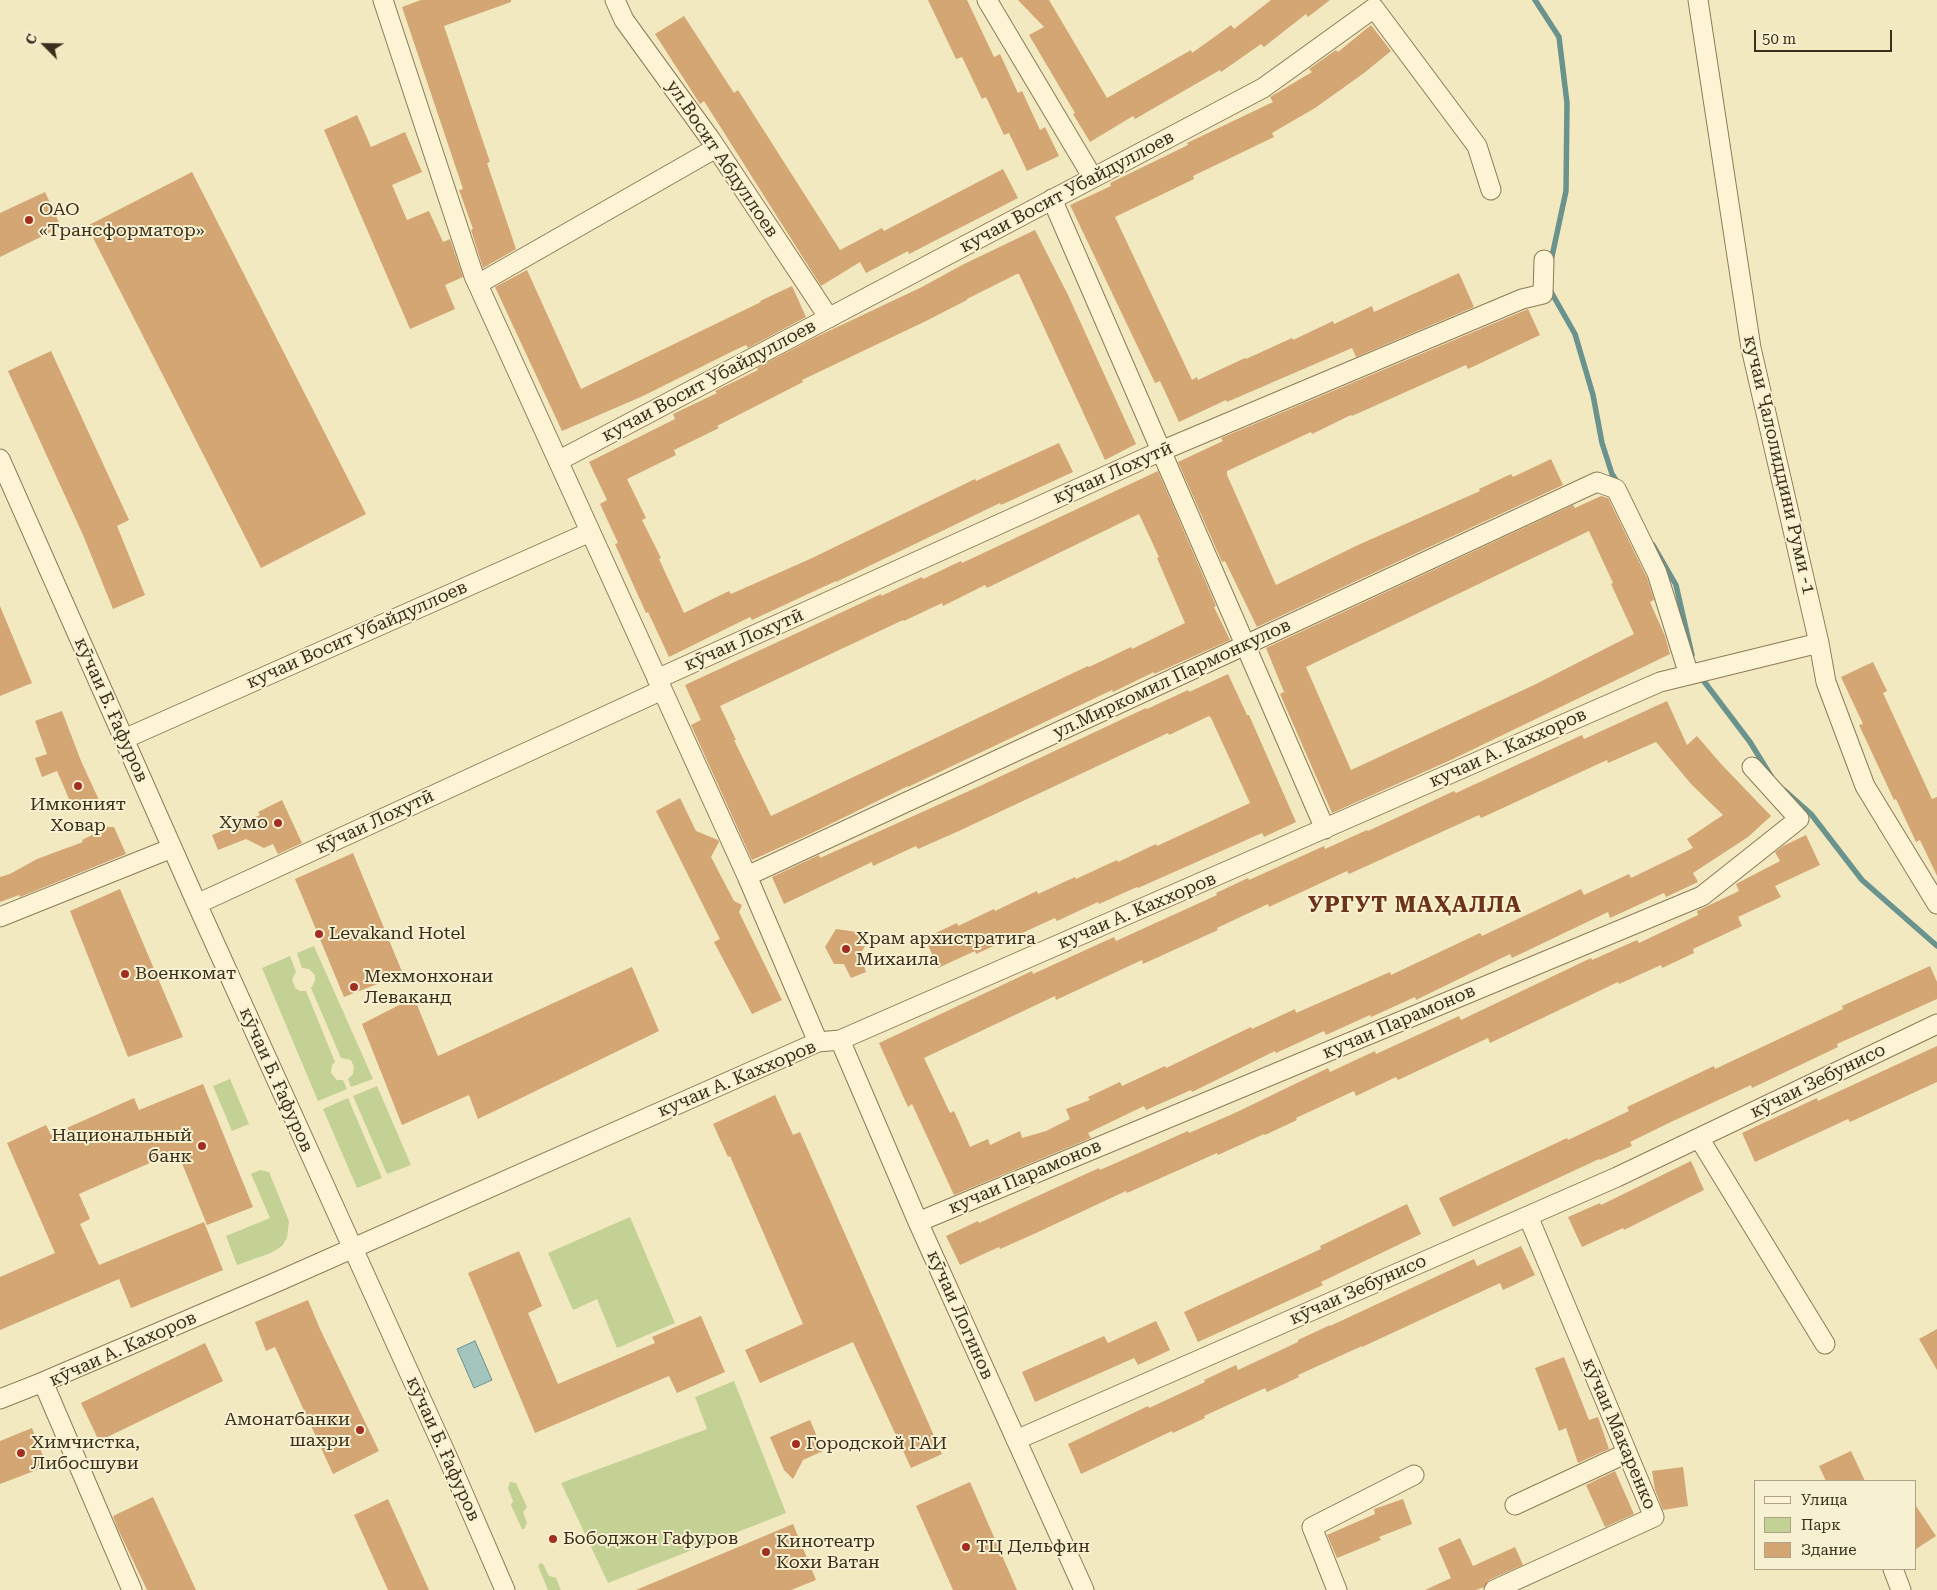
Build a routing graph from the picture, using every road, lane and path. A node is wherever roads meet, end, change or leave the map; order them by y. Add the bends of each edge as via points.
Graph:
1 (384, 0) edge
2 (616, 0) edge
3 (987, 0) edge
4 (1698, 0) edge
5 (1377, 4) edge
6 (716, 148) junction
7 (1093, 178) junction
8 (1491, 190) dead end
9 (1052, 200) junction
10 (1544, 260) dead end
11 (478, 284) junction
12 (829, 318) junction
13 (1161, 451) junction
14 (0, 459) edge
15 (558, 461) junction
16 (590, 532) junction
17 (1819, 643) junction
18 (1247, 644) junction
19 (1689, 675) junction
20 (660, 684) junction
21 (124, 738) junction
22 (1752, 767) dead end
23 (1325, 829) junction
24 (172, 848) junction
25 (747, 876) junction
26 (197, 904) junction
27 (1937, 904) edge
28 (0, 917) edge
29 (1937, 1024) edge
30 (840, 1040) junction
31 (818, 1042) junction
32 (1699, 1138) junction
33 (1528, 1216) junction
34 (918, 1222) junction
35 (352, 1248) junction
36 (1824, 1344) dead end
37 (43, 1382) junction
38 (0, 1399) edge
39 (1016, 1440) junction
40 (1627, 1453) junction
41 (1414, 1475) dead end
42 (1515, 1505) dead end
43 (1893, 1570) edge
44 (132, 1590) edge
45 (505, 1590) edge
46 (1084, 1590) edge
47 (1337, 1590) edge
48 (1494, 1590) edge
49 (1901, 1590) edge

1 - 11 street
2 - 6 street, ул.Восит Абдуллоев via 624,20
3 - 7 street
4 - 17 street, кучаи Ҷалолиддини Руми -1 via 1751,348
5 - 7 street, кучаи Восит Убайдуллоев via 1263,88
5 - 8 street, кучаи Восит Убайдуллоев via 1476,146
6 - 11 street
6 - 12 street, ул.Восит Абдуллоев
7 - 9 street, кучаи Восит Убайдуллоев
9 - 12 street, кучаи Восит Убайдуллоев
9 - 13 street
10 - 13 street, кӯчаи Лохутӣ via 1543,294 1522,299
11 - 15 street
12 - 15 street, кучаи Восит Убайдуллоев
13 - 18 street
13 - 20 street, кӯчаи Лохутӣ
14 - 21 street, кӯчаи Б. Ғафуров
15 - 16 street
16 - 20 street
16 - 21 street, кучаи Восит Убайдуллоев
17 - 19 street, кучаи А. Каххоров
17 - 27 street, кучаи Ҷалолиддини Руми -1 via 1826,682 1865,786
18 - 19 street, ул.Миркомил Пармонкулов via 1598,482 1616,489 1657,573
18 - 23 street
18 - 25 street, ул.Миркомил Пармонкулов
19 - 23 street, кучаи А. Каххоров via 1660,682
20 - 25 street
20 - 26 street, кӯчаи Лохутӣ
21 - 24 street, кӯчаи Б. Ғафуров
22 - 34 street, кучаи Парамонов via 1799,819 1702,896
23 - 30 street, кучаи А. Каххоров
24 - 26 street, кӯчаи Б. Ғафуров
24 - 28 street
25 - 31 street
26 - 35 street, кӯчаи Б. Ғафуров
29 - 32 street, кӯчаи Зебунисо
30 - 31 street, кучаи А. Каххоров
30 - 34 street, кӯчаи Логинов
31 - 35 street, кучаи А. Каххоров
32 - 33 street, кӯчаи Зебунисо
32 - 36 street
33 - 39 street, кӯчаи Зебунисо
33 - 40 street, кӯчаи Макаренко
34 - 39 street, кӯчаи Логинов
35 - 37 street, кӯчаи А. Кахоров
35 - 45 street, кӯчаи Б. Ғафуров via 448,1456
37 - 38 street
37 - 44 street, кӯчаи А. Кахоров
39 - 46 street, кӯчаи Логинов
40 - 42 street
40 - 48 street, кӯчаи Макаренко via 1654,1517
41 - 47 street via 1312,1527
43 - 49 street

